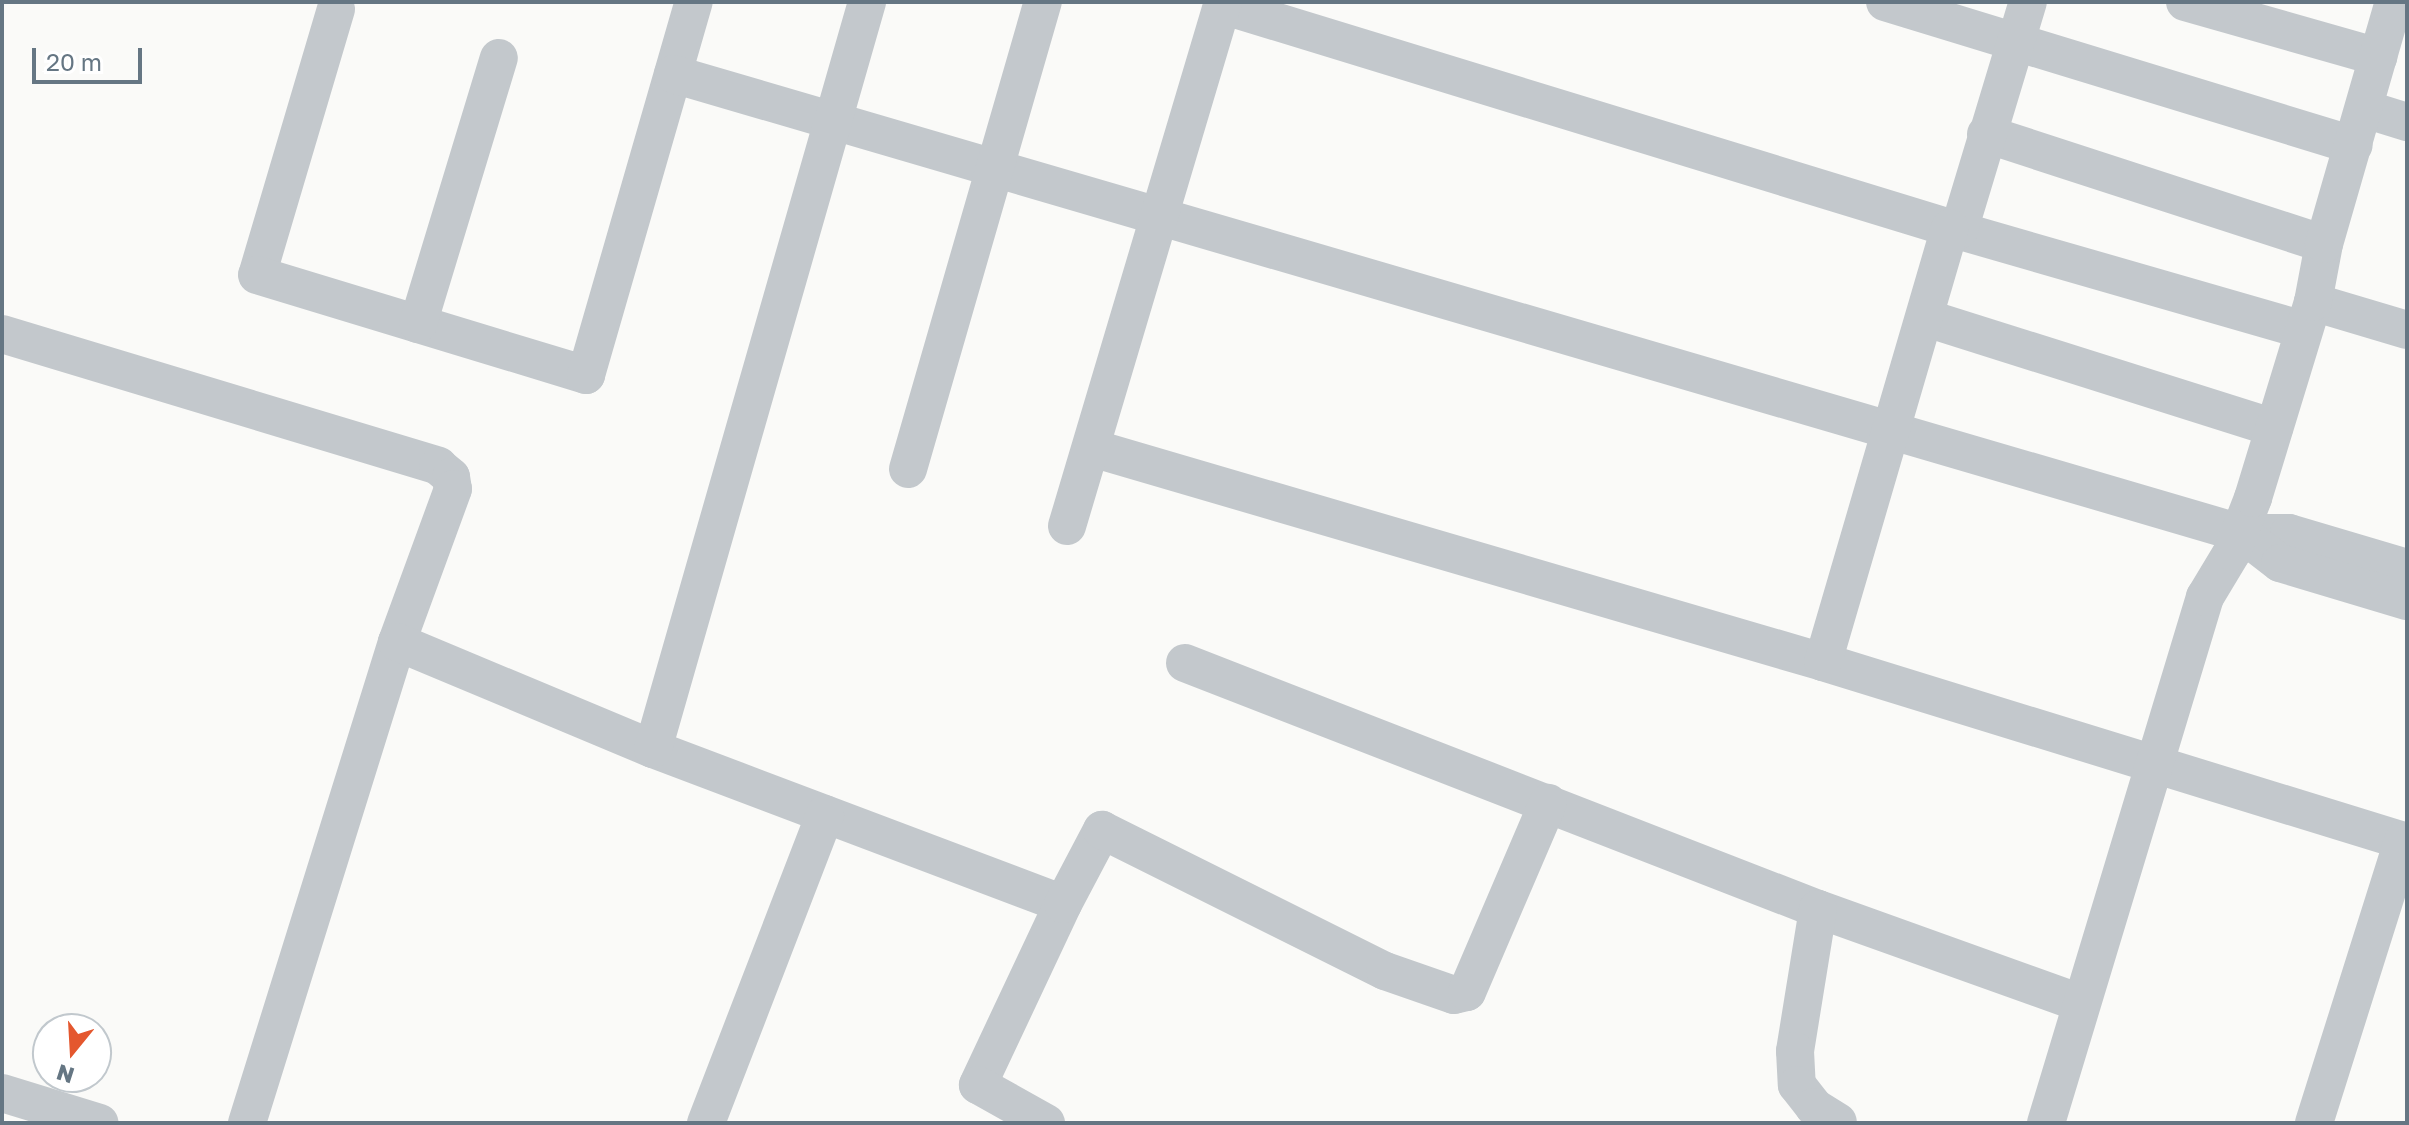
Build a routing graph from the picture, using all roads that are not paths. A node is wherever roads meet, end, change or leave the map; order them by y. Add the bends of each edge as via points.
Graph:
1 (694, 2) edge
2 (867, 2) edge
3 (1043, 2) edge
4 (1885, 2) edge
5 (2028, 2) edge
6 (2185, 2) edge
7 (1222, 3) edge
8 (336, 9) dead end
9 (2396, 14) edge
10 (2015, 40) junction
11 (2378, 57) junction
12 (499, 58) dead end
13 (673, 74) junction
14 (835, 122) junction
15 (2407, 122) edge
16 (2359, 127) junction
17 (1986, 134) junction
18 (993, 172) junction
19 (1159, 219) junction
20 (1954, 229) junction
21 (2324, 244) junction
22 (2308, 316) junction
23 (1926, 318) junction
24 (418, 324) junction
25 (2407, 330) edge
26 (2, 334) edge
27 (2274, 428) junction
28 (1894, 430) junction
29 (1092, 448) junction
30 (908, 469) dead end
31 (1067, 526) dead end
32 (2241, 533) junction
33 (2407, 568) edge
34 (2407, 601) edge
35 (397, 642) junction
36 (1823, 662) junction
37 (1185, 663) dead end
38 (653, 749) junction
39 (2157, 762) junction
40 (1548, 803) junction
41 (825, 814) junction
42 (2405, 841) edge
43 (1063, 904) junction
44 (1818, 909) junction
45 (2081, 1003) junction
46 (2, 1093) edge
47 (1838, 1122) edge
48 (100, 1123) edge
49 (247, 1123) edge
50 (706, 1123) edge
51 (1046, 1123) edge
52 (2046, 1123) edge
53 (2314, 1123) edge

1 - 13 street
2 - 14 street
3 - 18 street
4 - 10 street
5 - 10 street
6 - 11 street
7 - 19 street
7 - 20 street
8 - 24 street via 257,275
9 - 11 street
10 - 16 street
10 - 17 street
11 - 16 street
12 - 24 street
13 - 14 street
13 - 24 street via 586,375
14 - 18 street
14 - 38 street
15 - 16 street
16 - 21 street
17 - 20 street
17 - 21 street
18 - 19 street
18 - 30 street
19 - 28 street
19 - 29 street
20 - 22 street
20 - 23 street
21 - 22 street
22 - 25 street
22 - 27 street
23 - 27 street
23 - 28 street
26 - 35 street via 438,466 451,477 453,489
27 - 32 street
28 - 32 street
28 - 36 street
29 - 31 street
29 - 36 street
32 - 33 street via 2289,533
32 - 34 street via 2280,563
32 - 39 street via 2205,597
35 - 38 street
35 - 49 street
36 - 39 street
37 - 40 street
38 - 41 street
39 - 42 street
39 - 45 street
40 - 43 street via 1467,992 1454,995 1385,971 1102,830
40 - 44 street
41 - 43 street
41 - 50 street
42 - 53 street
43 - 51 street via 978,1085
44 - 45 street
44 - 47 street via 1795,1051 1797,1085 1814,1107
45 - 52 street
46 - 48 street

